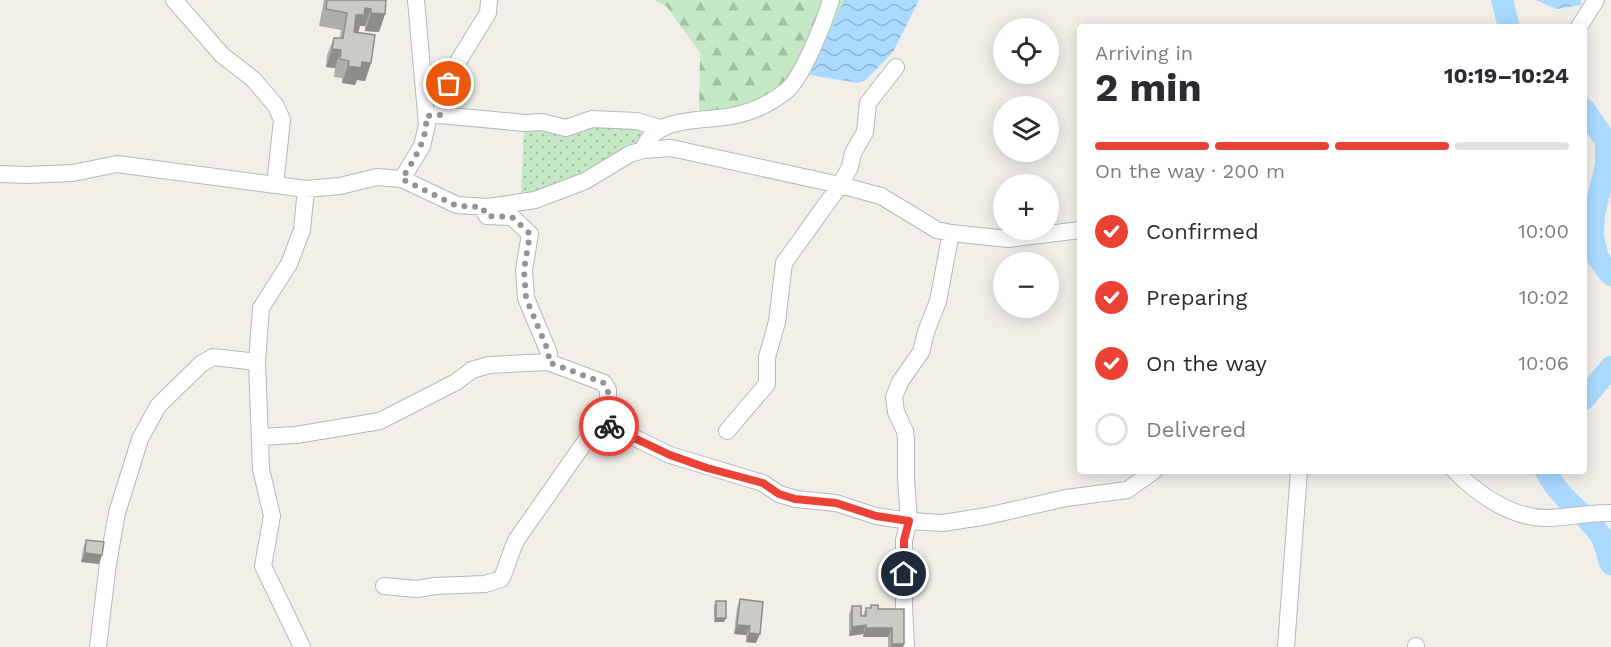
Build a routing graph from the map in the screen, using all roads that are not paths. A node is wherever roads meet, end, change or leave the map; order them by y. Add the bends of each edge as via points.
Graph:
1 (174, 0) edge
2 (416, 0) edge
3 (489, 0) edge
4 (831, 0) edge
5 (1596, 0) edge
6 (1581, 24) edge
7 (896, 67) dead end
8 (433, 115) junction
9 (660, 128) junction
10 (643, 150) junction
11 (0, 174) edge
12 (402, 179) junction
13 (275, 185) junction
14 (840, 185) junction
15 (306, 189) junction
16 (482, 207) junction
17 (1077, 230) edge
18 (951, 233) junction
19 (257, 362) junction
20 (548, 362) junction
21 (600, 421) junction
22 (727, 431) dead end
23 (260, 436) junction
24 (1150, 474) edge
25 (1299, 474) edge
26 (1459, 474) edge
27 (1611, 513) edge
28 (909, 521) junction
29 (384, 586) dead end
30 (98, 647) edge
31 (302, 647) edge
32 (906, 647) edge
33 (1286, 647) edge

1 - 13 street via 222,55 253,79 276,106 282,120
2 - 8 street
3 - 8 street via 488,13 454,68
4 - 9 street via 803,66 788,90 758,109
5 - 6 street
7 - 14 street via 868,103 865,132
8 - 9 street via 542,122 566,128 592,119 637,121
8 - 12 street via 422,146
9 - 10 street via 646,139
10 - 14 street via 671,148
10 - 16 street via 585,181 535,200
11 - 13 street via 72,173 117,164
12 - 15 street via 376,177
12 - 16 street via 457,206
13 - 15 street
14 - 18 street via 881,196 937,230
14 - 22 street via 784,263 777,322 767,357 767,384
15 - 19 street via 299,239 289,264 261,309
16 - 20 street via 487,216 512,217 530,234 524,270 526,298 549,353
17 - 18 street via 1008,239
18 - 28 street via 938,301 921,352 894,397 905,431
19 - 23 street
19 - 30 street via 213,357 201,364 153,414 140,439 117,513
20 - 21 street via 604,383 609,399
20 - 23 street via 489,365 472,370 380,420 296,435
21 - 28 street via 670,455 763,483 779,494
21 - 29 street via 517,539 501,579 485,584 417,589
23 - 31 street via 261,469 272,516 263,566
24 - 28 street via 1127,490 944,523
25 - 33 street
26 - 27 street via 1503,508 1545,518
28 - 32 street via 904,540

